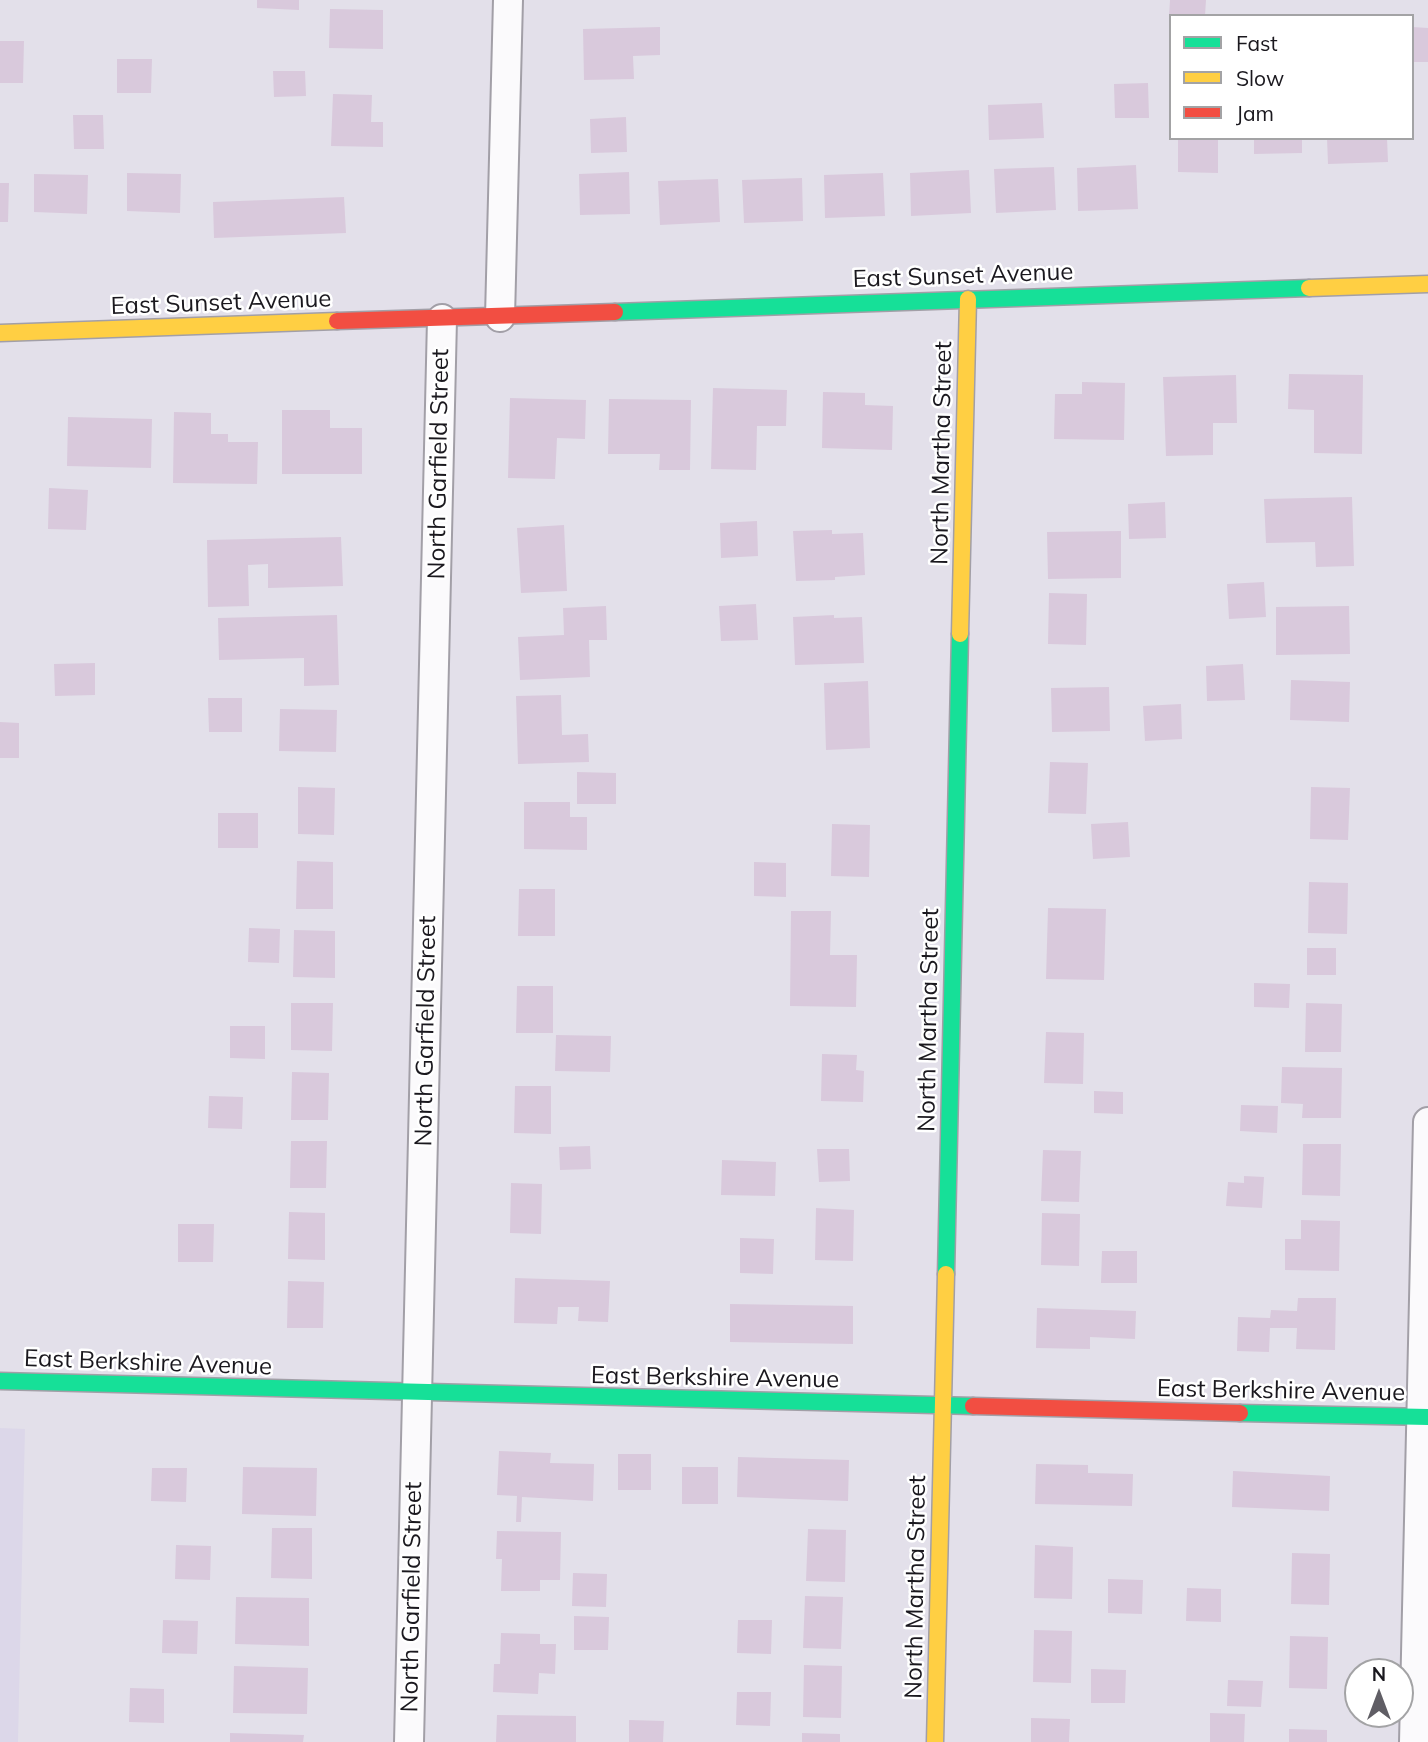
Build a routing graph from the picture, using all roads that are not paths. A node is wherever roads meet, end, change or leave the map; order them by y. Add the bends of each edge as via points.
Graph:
1 (508, 0) edge
2 (1428, 284) edge
3 (968, 299) junction
4 (500, 317) junction
5 (442, 319) junction
6 (0, 333) edge
7 (1428, 1122) edge
8 (0, 1381) edge
9 (417, 1393) junction
10 (943, 1406) junction
11 (1424, 1417) edge
12 (409, 1742) edge
13 (935, 1742) edge
14 (1414, 1742) edge

1 - 4 street
2 - 3 street, East Sunset Avenue
3 - 4 street, East Sunset Avenue
3 - 10 street, North Martha Street
4 - 5 street, East Sunset Avenue
5 - 6 street, East Sunset Avenue
5 - 9 street, North Garfield Street
7 - 11 street
8 - 9 street, East Berkshire Avenue
9 - 10 street, East Berkshire Avenue
9 - 12 street, North Garfield Street
10 - 11 street, East Berkshire Avenue
10 - 13 street, North Martha Street
11 - 14 street

